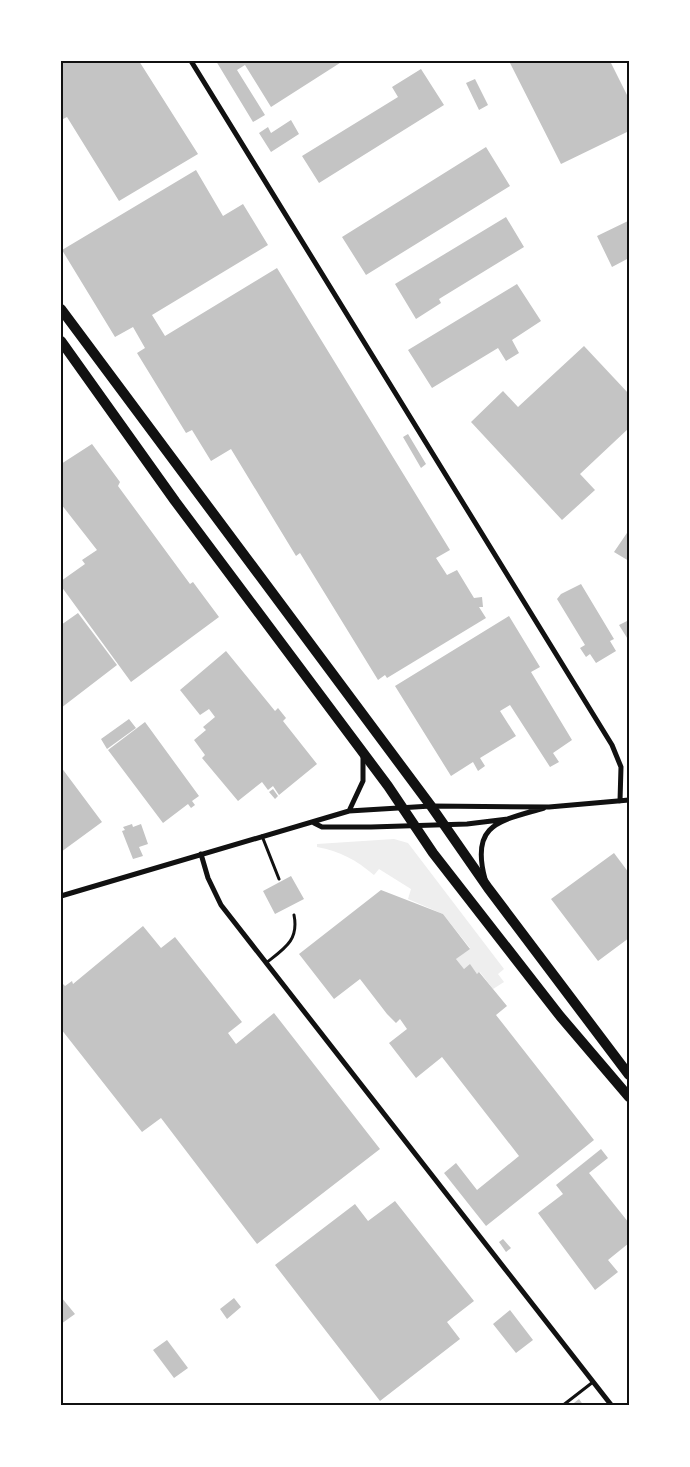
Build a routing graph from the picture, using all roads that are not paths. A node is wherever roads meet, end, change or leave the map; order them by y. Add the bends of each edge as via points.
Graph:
1 (191, 61) edge
2 (61, 309) edge
3 (61, 341) edge
4 (363, 753) junction
5 (629, 800) edge
6 (620, 801) junction
7 (431, 806) junction
8 (549, 807) junction
9 (402, 808) junction
10 (349, 811) junction
11 (508, 819) junction
12 (314, 823) junction
13 (413, 824) junction
14 (443, 824) junction
15 (262, 836) junction
16 (201, 854) junction
17 (279, 879) dead end
18 (488, 888) junction
19 (61, 896) edge
20 (294, 915) dead end
21 (266, 963) junction
22 (629, 1075) edge
23 (629, 1097) edge
24 (593, 1382) junction
25 (562, 1406) edge
26 (612, 1406) edge

1 - 6 street via 612,745 620,767
2 - 7 main road
3 - 4 main road
4 - 9 main road
4 - 10 street via 363,781
5 - 6 street
6 - 8 street
7 - 8 street
7 - 9 street
7 - 14 main road
8 - 11 street
9 - 10 street
9 - 13 main road
10 - 12 street
11 - 14 street
11 - 18 street via 489,829 481,844
12 - 13 street via 322,827
12 - 15 street
13 - 14 street
13 - 23 main road via 432,853 560,1016
14 - 18 main road
15 - 16 street
15 - 17 lane
16 - 19 street
16 - 21 street via 221,905
18 - 22 main road
20 - 21 lane via 297,928 294,938
21 - 24 street
24 - 25 lane
24 - 26 street

